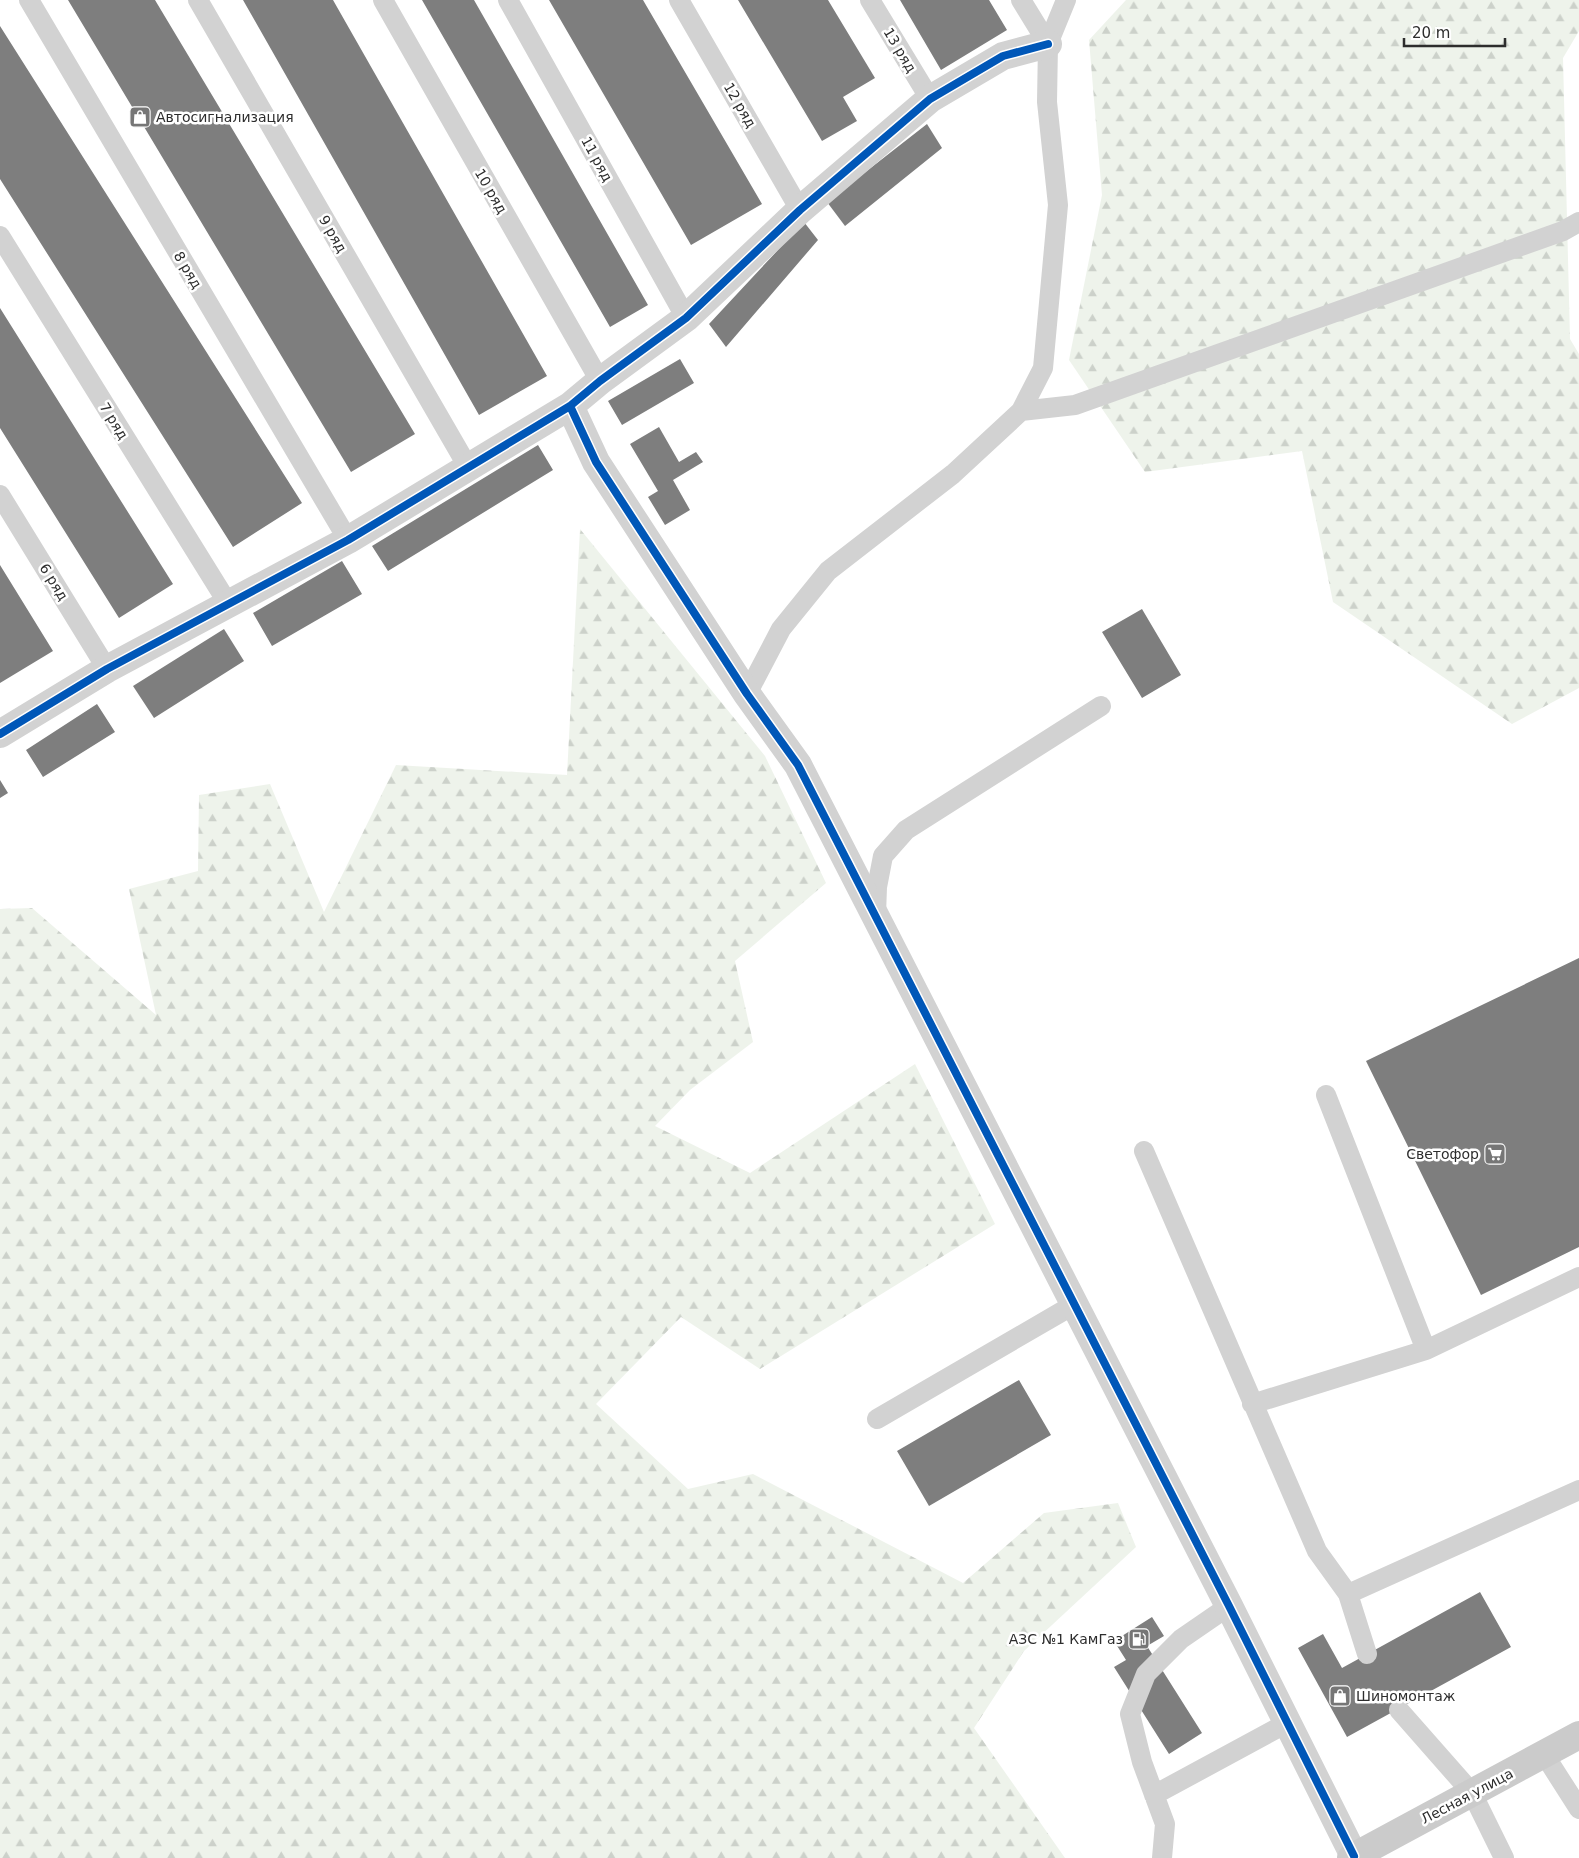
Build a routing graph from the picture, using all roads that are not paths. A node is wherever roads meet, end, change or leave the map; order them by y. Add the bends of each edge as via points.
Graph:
1 (29, 0) edge
2 (198, 0) edge
3 (383, 0) edge
4 (508, 0) edge
5 (679, 0) edge
6 (870, 0) edge
7 (1022, 0) edge
8 (1066, 0) edge
9 (1048, 44) junction
10 (930, 99) junction
11 (800, 210) junction
12 (1579, 222) edge
13 (0, 236) edge
14 (686, 318) junction
15 (600, 381) junction
16 (570, 406) junction
17 (1021, 411) junction
18 (468, 467) junction
19 (0, 495) edge
20 (348, 540) junction
21 (229, 605) junction
22 (107, 669) junction
23 (747, 694) junction
24 (1102, 706) dead end
25 (0, 734) edge
26 (876, 919) junction
27 (1326, 1094) dead end
28 (1144, 1151) dead end
29 (1579, 1277) edge
30 (1075, 1304) junction
31 (1426, 1350) junction
32 (1252, 1404) junction
33 (877, 1419) dead end
34 (1579, 1490) edge
35 (1348, 1594) junction
36 (1229, 1606) junction
37 (1367, 1654) dead end
38 (1398, 1710) dead end
39 (1287, 1723) junction
40 (1579, 1735) edge
41 (1544, 1754) junction
42 (1472, 1793) junction
43 (1154, 1795) junction
44 (1579, 1809) edge
45 (1352, 1857) edge
46 (1162, 1858) edge
47 (1504, 1858) edge

1 - 20 lane, 8 ряд
2 - 18 lane, 9 ряд
3 - 15 lane, 10 ряд
4 - 14 lane, 11 ряд
5 - 11 lane, 12 ряд
6 - 10 lane, 13 ряд
7 - 9 lane
8 - 9 lane
9 - 10 street via 1003,56
9 - 17 lane via 1047,102 1058,205 1043,368
10 - 11 street
11 - 14 street
12 - 17 lane via 1563,231 1075,405
13 - 21 lane, 7 ряд
14 - 15 street
15 - 16 street
16 - 18 street
16 - 23 street via 596,462
17 - 23 lane via 953,474 828,571 781,630
18 - 20 street
19 - 22 lane, 6 ряд
20 - 21 street
21 - 22 street
22 - 25 street
23 - 26 street via 798,765
24 - 26 lane via 906,830 883,856 877,887
26 - 30 street
27 - 31 lane
28 - 32 lane
29 - 31 lane
30 - 33 lane
30 - 36 street
31 - 32 lane
32 - 35 lane via 1317,1551
34 - 35 lane
35 - 37 lane
36 - 39 street
36 - 43 lane via 1181,1639 1146,1674 1130,1714
38 - 42 lane
39 - 43 lane
39 - 45 street
40 - 41 main road, Лесная улица
41 - 42 main road, Лесная улица
41 - 44 lane
42 - 45 main road, Лесная улица
42 - 47 lane
43 - 46 lane via 1165,1824

